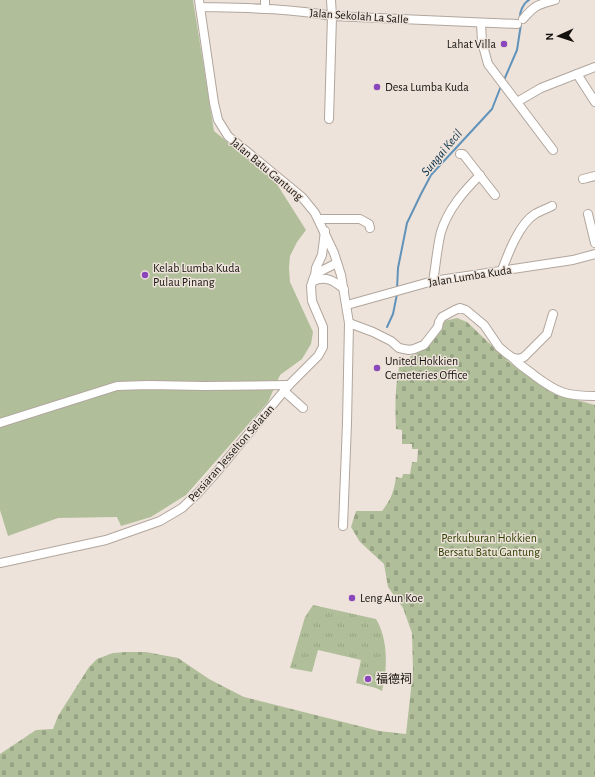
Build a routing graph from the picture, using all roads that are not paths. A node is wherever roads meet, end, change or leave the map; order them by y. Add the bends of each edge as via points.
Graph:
1 (265, 0) edge
2 (331, 0) edge
3 (555, 0) edge
4 (199, 3) edge
5 (265, 9) junction
6 (332, 16) junction
7 (481, 23) junction
8 (595, 67) edge
9 (577, 74) junction
10 (517, 102) junction
11 (595, 102) edge
12 (329, 119) dead end
13 (553, 150) dead end
14 (460, 154) dead end
15 (480, 175) junction
16 (595, 176) edge
17 (583, 179) dead end
18 (494, 195) dead end
19 (552, 206) dead end
20 (588, 214) dead end
21 (319, 219) junction
22 (370, 228) dead end
23 (325, 231) junction
24 (595, 243) edge
25 (595, 254) edge
26 (337, 263) junction
27 (502, 270) junction
28 (313, 279) junction
29 (433, 281) junction
30 (344, 289) junction
31 (347, 305) junction
32 (553, 314) dead end
33 (349, 323) junction
34 (513, 358) junction
35 (287, 388) junction
36 (595, 396) edge
37 (303, 408) dead end
38 (0, 423) edge
39 (343, 526) dead end
40 (0, 563) edge

1 - 5 street
2 - 6 street
3 - 7 street, Jalan Sekolah La Salle via 532,8 520,22
4 - 5 street, Jalan Sekolah La Salle
4 - 21 street, Jalan Batu Gantung via 218,120 228,136 302,197
5 - 6 street, Jalan Sekolah La Salle
6 - 7 street, Jalan Sekolah La Salle
6 - 12 street
7 - 10 street via 484,54 488,64
8 - 9 street
9 - 10 street via 541,88
9 - 11 street
10 - 13 street
14 - 15 street via 463,154
15 - 18 street
15 - 29 street via 457,200 443,227
16 - 17 street
19 - 27 street via 535,214 515,238
20 - 24 street
21 - 22 street via 360,219
21 - 23 street, Jalan Batu Gantung
23 - 26 street, Jalan Batu Gantung
23 - 28 street via 322,256
25 - 27 street, Jalan Lumba Kuda via 573,260
26 - 28 street via 321,270
26 - 30 street, Jalan Batu Gantung
27 - 29 street, Jalan Lumba Kuda
28 - 30 street via 328,279
28 - 35 street, Persiaran Jesselton Selatan via 312,301 323,327 323,347 318,356
29 - 31 street, Jalan Lumba Kuda
30 - 31 street, Jalan Batu Gantung
31 - 33 street, Jalan Batu Gantung
32 - 34 street via 547,334 524,357
33 - 34 street via 408,350 424,344 438,327 442,317 460,308 484,325 499,347
33 - 39 street, Jalan Batu Gantung
34 - 36 street via 527,371 556,390 570,395
35 - 37 street
35 - 38 street via 117,386
35 - 40 street, Persiaran Jesselton Selatan via 198,494 182,508 160,521 106,540

